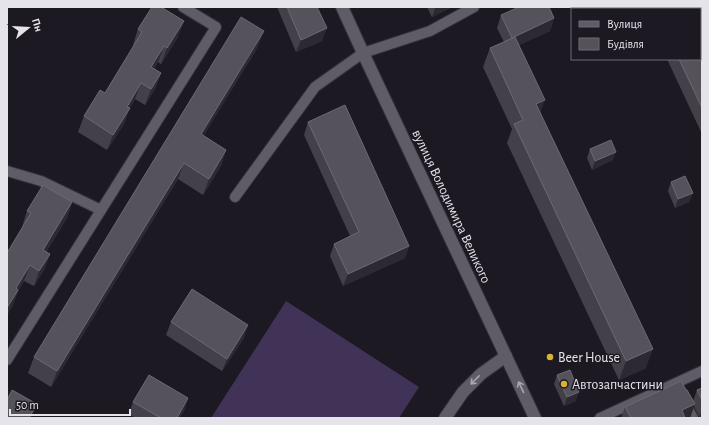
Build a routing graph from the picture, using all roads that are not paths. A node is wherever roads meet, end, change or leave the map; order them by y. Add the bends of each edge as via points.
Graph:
1 (183, 7) edge
2 (342, 7) edge
3 (474, 7) edge
4 (363, 53) junction
5 (7, 171) edge
6 (235, 197) dead end
7 (101, 210) junction
8 (506, 356) junction
9 (7, 360) edge
10 (702, 371) edge
11 (679, 390) junction
12 (445, 418) edge
13 (535, 418) edge
14 (600, 418) edge
15 (693, 418) edge

1 - 7 lane via 216,27
2 - 4 main road, вулиця Володимира Великого
3 - 4 lane via 430,31
4 - 6 lane via 314,87
4 - 8 main road, вулиця Володимира Великого
5 - 7 lane via 41,181
7 - 9 lane
8 -> 12 main road via 481,374 463,392
13 -> 8 main road, вулиця Володимира Великого
10 - 11 lane
11 - 14 lane
11 - 15 lane

